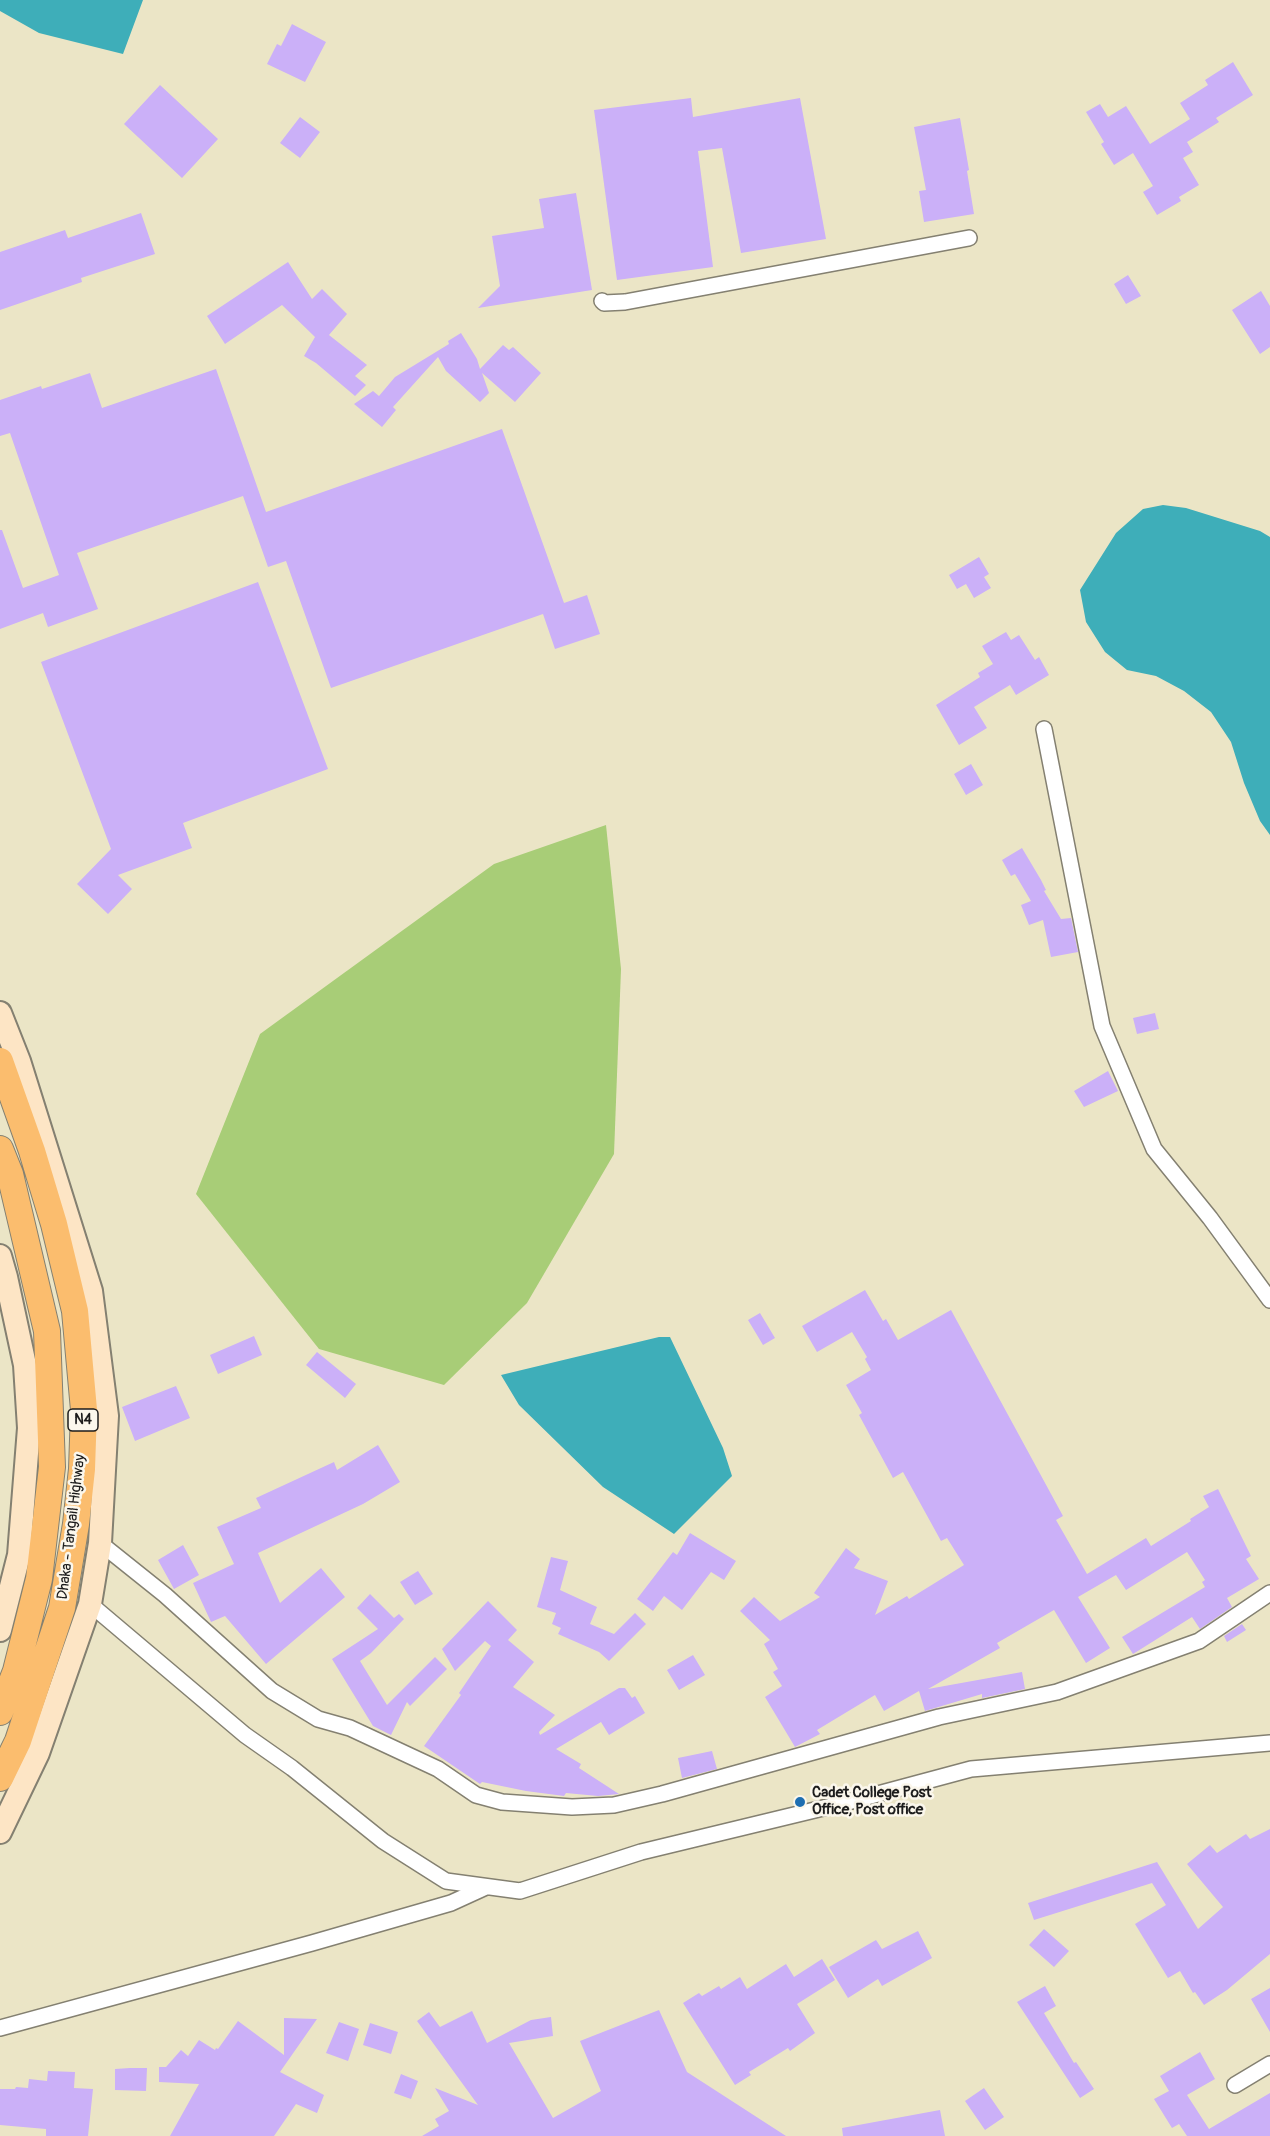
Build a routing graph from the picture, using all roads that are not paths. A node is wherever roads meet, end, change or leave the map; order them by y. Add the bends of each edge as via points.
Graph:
1 (969, 238) dead end
2 (602, 301) dead end
3 (1044, 729) dead end
4 (0, 1012) edge
5 (0, 1061) edge
6 (0, 1149) edge
7 (0, 1256) edge
8 (1270, 1300) edge
9 (100, 1543) junction
10 (1270, 1593) edge
11 (90, 1604) junction
12 (0, 1630) edge
13 (0, 1712) edge
14 (1270, 1743) edge
15 (0, 1778) edge
16 (0, 1832) edge
17 (488, 1886) junction
18 (0, 2028) edge
19 (1270, 2064) edge
20 (1236, 2085) dead end

1 - 2 street via 625,302
3 - 8 street via 1102,1026 1154,1149
4 - 9 main road via 91,1291 107,1416
5 - 15 highway, Dhaka - Tangail Highway / N4 via 33,1151 75,1311 84,1410 76,1524 62,1608 18,1741
6 - 13 highway, Dhaka - Tangail Highway / N4 via 47,1331 52,1467 39,1579 16,1671
7 - 12 main road via 25,1365 29,1428 19,1555
9 - 10 street via 272,1691 318,1719 350,1728 438,1769 476,1795 502,1802 572,1807 614,1805 662,1794 939,1717 1057,1692 1199,1641
9 - 11 main road
11 - 16 main road via 38,1753
11 - 17 street via 245,1735 383,1841 446,1881
14 - 17 street via 971,1769 641,1852 520,1891
17 - 18 street via 451,1903
19 - 20 street

